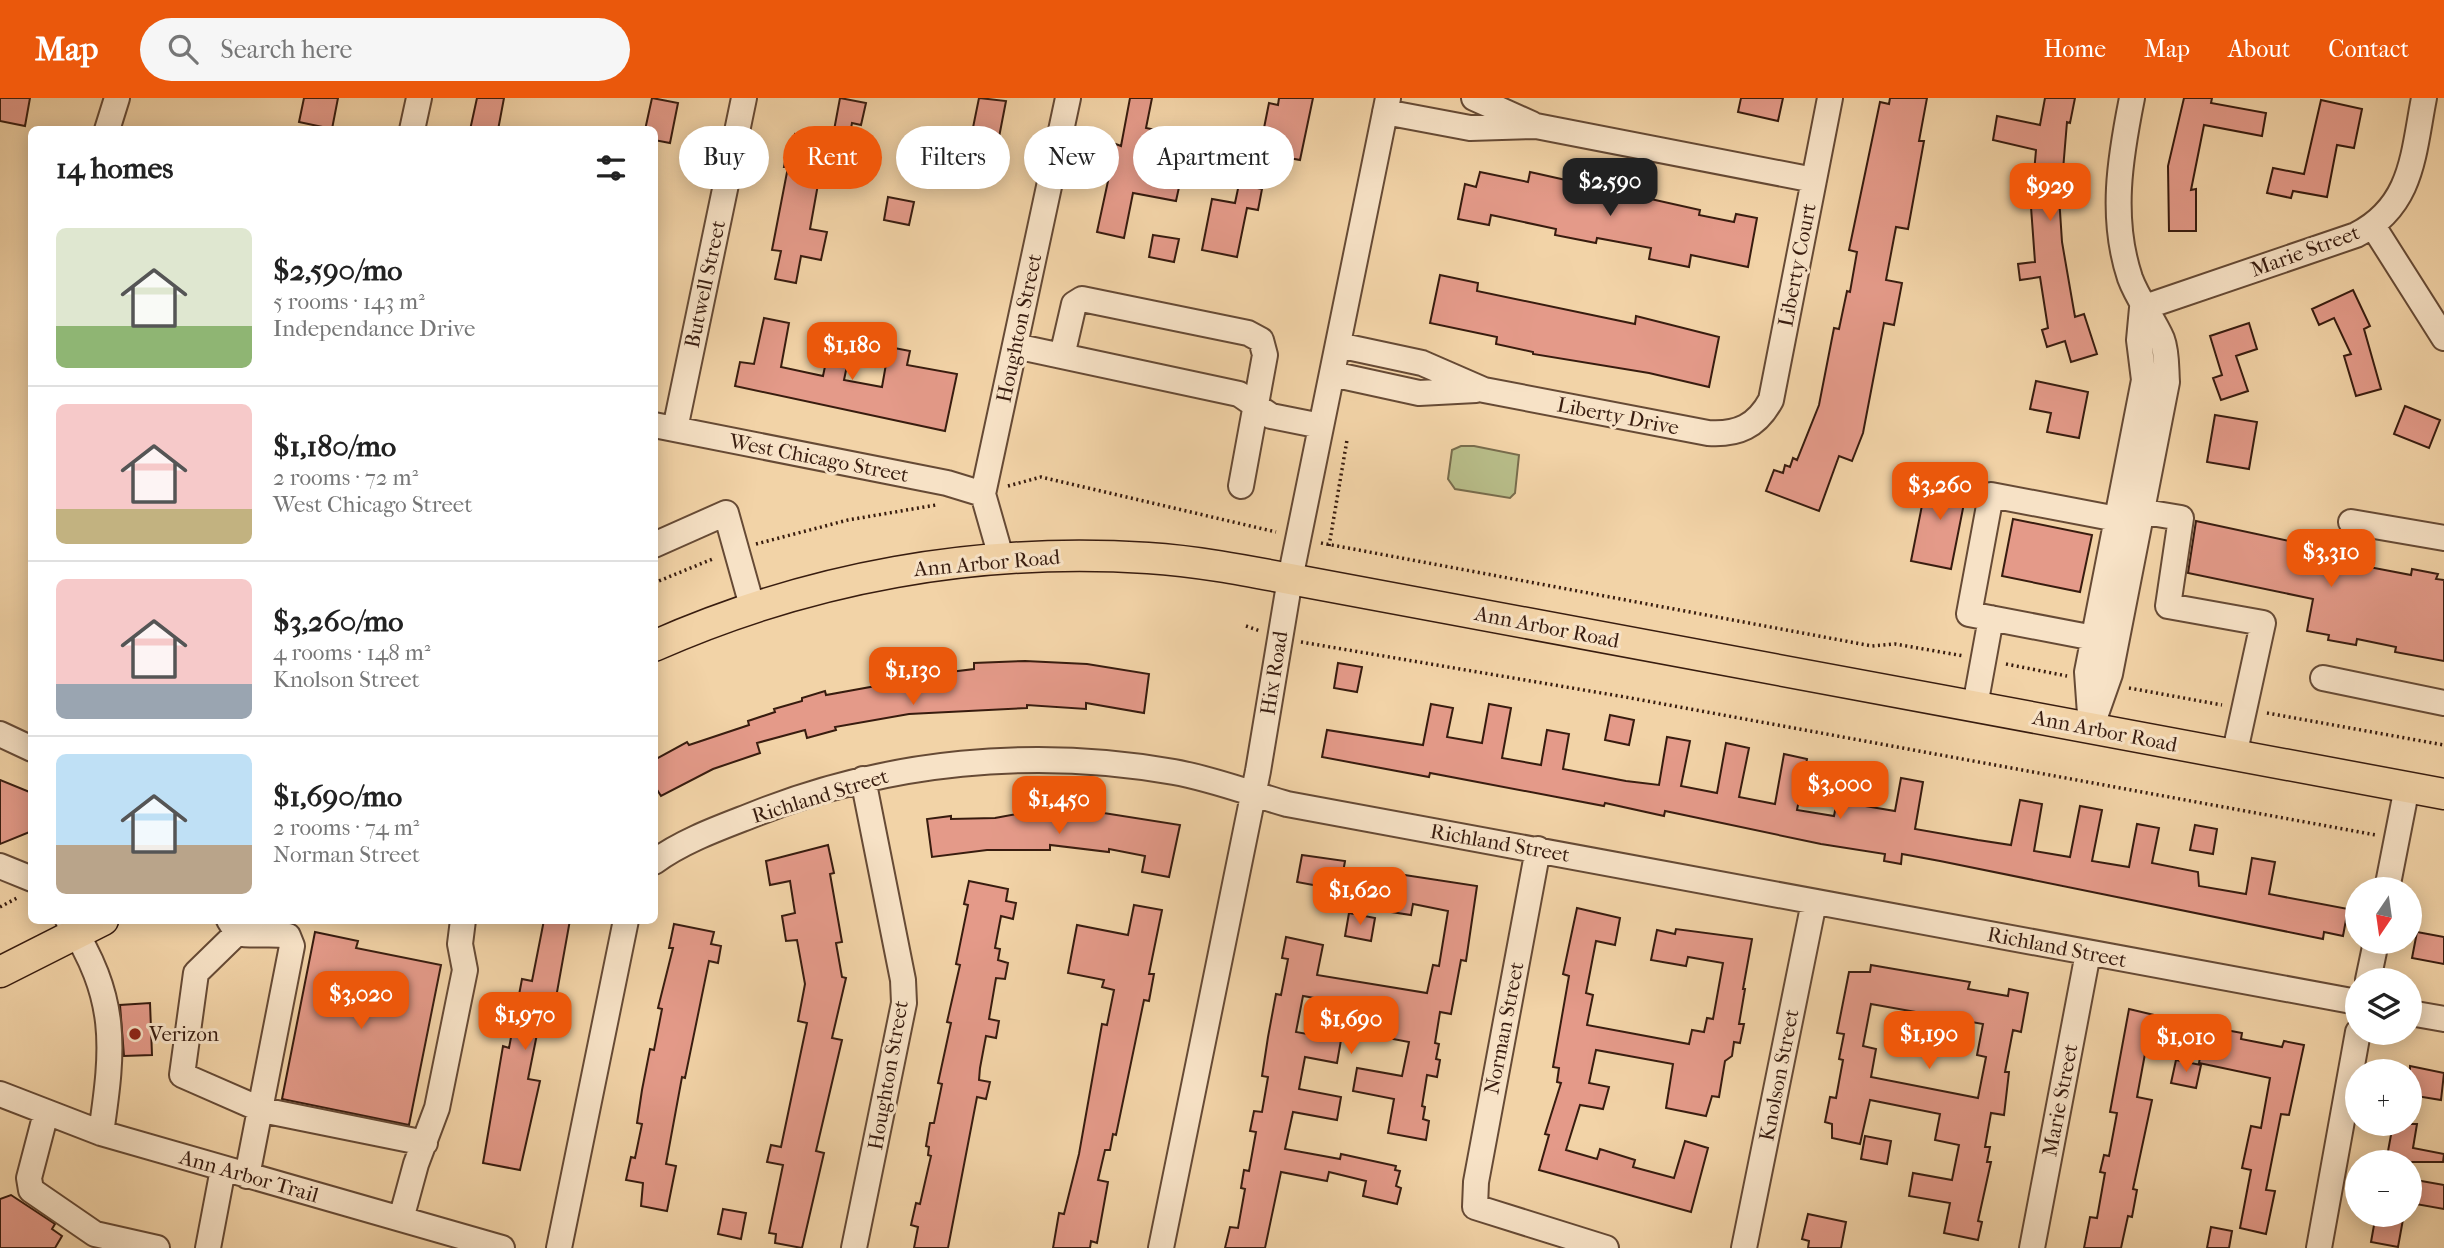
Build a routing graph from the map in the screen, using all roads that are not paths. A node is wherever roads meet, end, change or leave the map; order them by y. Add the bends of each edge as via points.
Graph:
1 (117, 98) edge
2 (419, 98) edge
3 (744, 98) edge
4 (1068, 98) edge
5 (1474, 98) edge
6 (1830, 98) edge
7 (2132, 98) edge
8 (2424, 98) edge
9 (1386, 105) edge
10 (108, 126) edge
11 (413, 126) edge
12 (1536, 126) junction
13 (1814, 180) junction
14 (2373, 226) junction
15 (2142, 308) junction
16 (2444, 338) edge
17 (1338, 345) junction
18 (1015, 346) junction
19 (1062, 356) junction
20 (1332, 374) junction
21 (1484, 390) junction
22 (1256, 406) junction
23 (1751, 425) joint
24 (1321, 426) junction
25 (665, 427) edge
26 (1241, 486) dead end
27 (982, 494) junction
28 (2126, 513) junction
29 (2351, 522) dead end
30 (2444, 538) edge
31 (658, 543) edge
32 (1001, 557) junction
33 (1290, 579) junction
34 (752, 606) junction
35 (1991, 618) junction
36 (2101, 641) junction
37 (658, 644) edge
38 (2323, 677) dead end
39 (2444, 703) edge
40 (1975, 706) junction
41 (2091, 728) junction
42 (0, 734) edge
43 (28, 747) edge
44 (2234, 755) junction
45 (863, 779) junction
46 (2407, 787) junction
47 (1252, 794) junction
48 (2444, 794) edge
49 (1538, 849) junction
50 (658, 859) edge
51 (0, 866) edge
52 (28, 877) edge
53 (2389, 877) edge
54 (1814, 902) junction
55 (291, 924) edge
56 (462, 924) edge
57 (625, 924) edge
58 (72, 927) edge
59 (233, 927) edge
60 (272, 933) junction
61 (2088, 953) junction
62 (0, 972) edge
63 (2345, 1000) edge
64 (2422, 1015) edge
65 (2444, 1019) edge
66 (2356, 1045) edge
67 (0, 1094) edge
68 (261, 1110) junction
69 (46, 1113) junction
70 (101, 1133) junction
71 (425, 1143) junction
72 (235, 1172) junction
73 (401, 1219) junction
74 (102, 1242) edge
75 (156, 1248) edge
76 (208, 1248) edge
77 (502, 1248) edge
78 (559, 1248) edge
79 (854, 1248) edge
80 (1161, 1248) edge
81 (1606, 1248) edge
82 (1744, 1248) edge
83 (2032, 1248) edge
84 (2319, 1248) edge

1 - 10 street
2 - 11 street
3 - 25 street, Butwell Street
4 - 18 street, Houghton Street
5 - 12 street
6 - 13 street, Liberty Court
7 - 15 street via 2120,157 2119,214 2129,276
8 - 14 street, Marie Street via 2403,188 2388,214
9 - 12 street via 1470,128
9 - 17 street, Hix Road
12 - 13 street
13 - 23 street, Liberty Court via 1771,400
14 - 15 street, Marie Street
14 - 16 street
15 - 28 street via 2144,380
17 - 20 street, Hix Road
17 - 21 street via 1422,363
18 - 19 street
18 - 27 street, Houghton Street
19 - 22 street via 1239,394
19 - 22 street via 1074,304 1082,299 1248,333 1264,347
20 - 21 street via 1419,393
20 - 24 street, Hix Road
21 - 23 street, Liberty Drive via 1708,433 1725,435
22 - 24 street via 1271,416
22 - 26 street
24 - 33 street, Hix Road
25 - 27 street, West Chicago Street
27 - 32 street, Houghton Street
28 - 35 street via 1991,495 1969,614
28 - 36 street
28 - 44 street via 2181,518 2168,606 2263,623
29 - 30 street
31 - 34 street via 726,513
32 - 33 main road, Ann Arbor Road via 1150,558
32 - 34 main road, Ann Arbor Road via 925,566
33 - 40 main road, Ann Arbor Road
33 - 47 street, Hix Road
34 - 37 main road, Ann Arbor Road
35 - 36 street
35 - 40 street
36 - 41 street
38 - 39 street
40 - 41 main road, Ann Arbor Road
41 - 44 main road, Ann Arbor Road
42 - 43 street
44 - 46 main road, Ann Arbor Road
45 - 47 street, Richland Street via 967,763 1068,761 1175,772
45 - 50 street, Richland Street via 746,818
45 - 79 street, Houghton Street via 904,1003
46 - 48 main road, Ann Arbor Road
46 - 53 street
47 - 49 street, Richland Street
47 - 80 street, Hix Road
49 - 54 street, Richland Street
49 - 81 street, Norman Street via 1476,1182 1475,1208
51 - 52 street
54 - 61 street, Richland Street
54 - 82 street, Knolson Street
55 - 60 street
56 - 71 street via 460,944 465,970 437,1108
57 - 78 street
58 - 62 main road
58 - 70 street via 107,1002 110,1064
59 - 60 street via 252,936
59 - 68 street via 195,973 182,1075
60 - 68 street via 288,936 292,946
61 - 63 street, Richland Street
61 - 83 street, Marie Street
64 - 65 street
66 - 84 street
67 - 69 street, Ann Arbor Trail
68 - 71 street
68 - 72 street
69 - 70 street, Ann Arbor Trail
69 - 74 street via 29,1178 31,1190
70 - 72 street, Ann Arbor Trail
71 - 73 street
72 - 73 street, Ann Arbor Trail
72 - 76 street
73 - 77 street, Ann Arbor Trail
74 - 75 street

